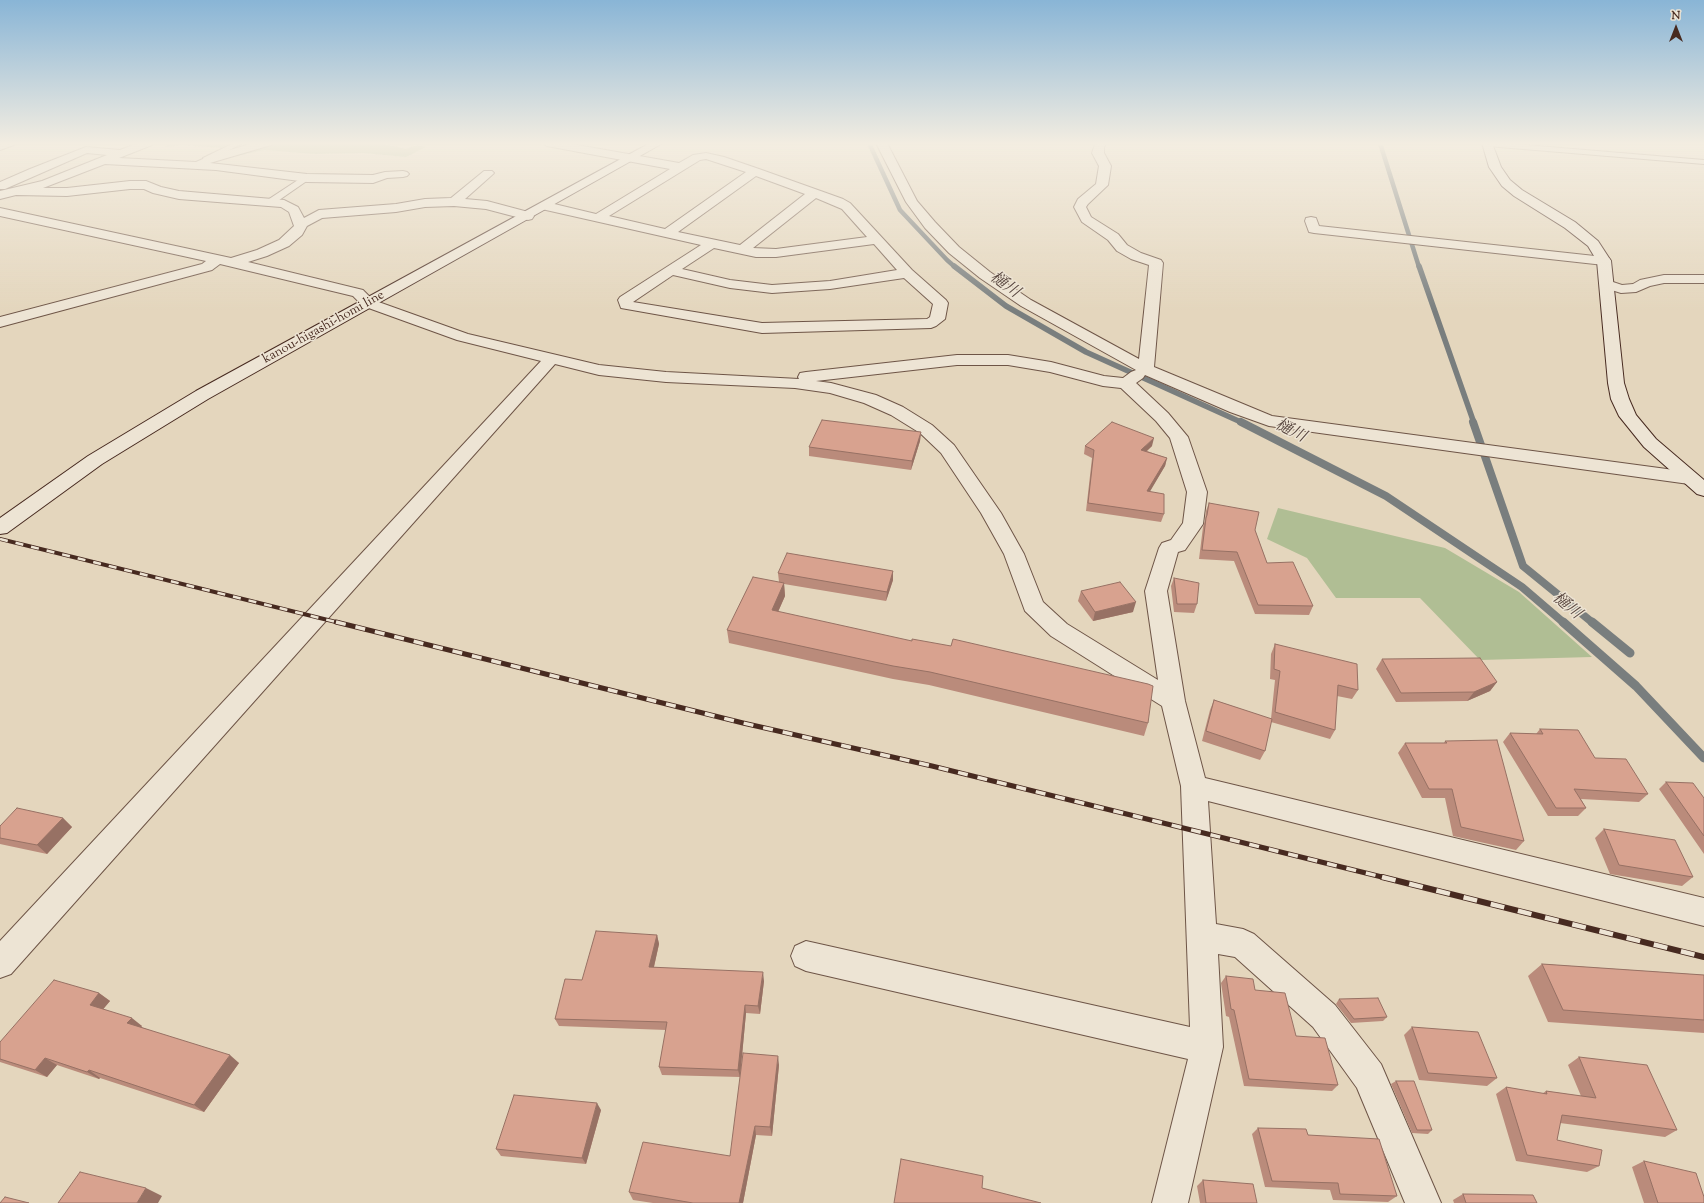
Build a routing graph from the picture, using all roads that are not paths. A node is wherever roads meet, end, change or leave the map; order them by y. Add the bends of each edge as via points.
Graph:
1 (226, 199) edge
2 (275, 199) edge
3 (457, 199) edge
4 (558, 199) edge
5 (628, 199) edge
6 (715, 199) edge
7 (806, 199) edge
8 (831, 199) edge
9 (910, 199) edge
10 (1085, 199) edge
11 (1527, 199) edge
12 (454, 202) junction
13 (269, 203) junction
14 (546, 206) junction
15 (0, 212) edge
16 (528, 216) junction
17 (598, 218) junction
18 (1310, 222) dead end
19 (300, 225) junction
20 (667, 233) junction
21 (876, 240) junction
22 (712, 243) junction
23 (742, 250) junction
24 (225, 261) junction
25 (1604, 261) junction
26 (671, 270) junction
27 (906, 273) junction
28 (1704, 279) edge
29 (1607, 284) junction
30 (368, 303) junction
31 (0, 322) edge
32 (551, 359) junction
33 (1145, 369) junction
34 (1128, 381) junction
35 (795, 383) junction
36 (1690, 478) junction
37 (1704, 490) edge
38 (0, 528) edge
39 (1173, 701) junction
40 (1194, 786) junction
41 (1704, 912) edge
42 (1202, 936) junction
43 (806, 956) dead end
44 (0, 963) edge
45 (1207, 1047) junction
46 (1170, 1203) edge
47 (1423, 1203) edge

1 - 13 street
2 - 13 lane
3 - 12 street
4 - 14 street, kanou-higashi-homi line
5 - 17 street
6 - 20 street
7 - 23 street
8 - 21 street via 846,206
9 - 33 street via 954,250 985,275 1026,304
10 - 33 street via 1080,207 1086,219 1113,238 1122,248 1156,263
11 - 25 street via 1585,237
12 - 16 street via 487,205
12 - 19 street via 319,214
13 - 19 street via 284,204 294,210
14 - 16 street, kanou-higashi-homi line
14 - 17 street
15 - 24 street
16 - 30 street, kanou-higashi-homi line
17 - 20 street
18 - 25 street via 1314,229
19 - 24 street via 297,232 284,243 262,253
20 - 22 street
21 - 23 street via 776,253
21 - 27 street
22 - 23 street
22 - 26 street
24 - 30 street via 358,293
24 - 31 street
25 - 29 street
26 - 27 street via 730,284 772,289 830,285
26 - 27 street via 625,300 626,305 762,328 931,323 937,319 941,302
28 - 29 street via 1664,279 1645,283 1636,288 1621,289
29 - 36 street via 1616,383 1620,399 1628,416 1650,443
30 - 32 street via 463,337
30 - 38 street, kanou-higashi-homi line via 168,415 95,460
32 - 35 street via 599,370 666,377
32 - 44 street
33 - 34 street
33 - 36 street via 1269,421
34 - 35 street via 1102,381 1051,367 1008,360 957,360 807,376
34 - 39 street via 1179,437 1197,492 1193,524 1178,545 1169,548 1156,591
35 - 39 street via 831,388 870,399 896,410 926,429 948,449 991,513 1014,554 1033,606 1060,630
36 - 37 street
39 - 40 street
40 - 41 street
40 - 42 street
42 - 45 street
42 - 47 street via 1244,944 1324,1016 1369,1076
43 - 45 street
45 - 46 street

